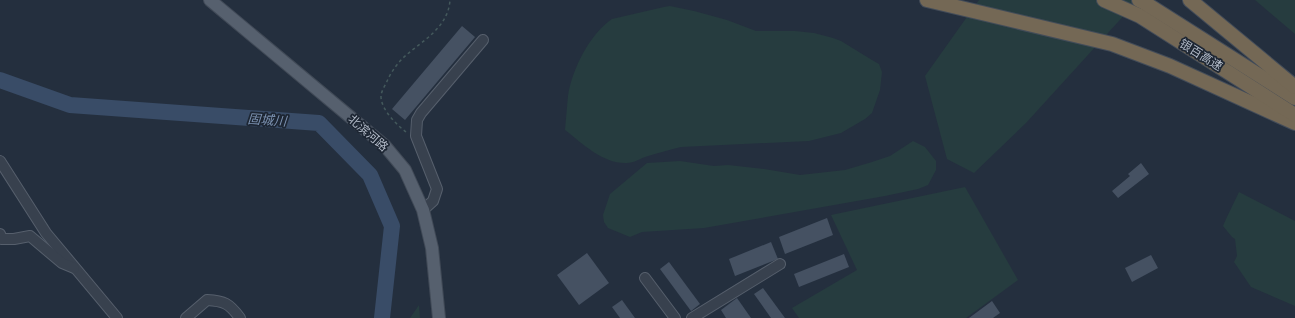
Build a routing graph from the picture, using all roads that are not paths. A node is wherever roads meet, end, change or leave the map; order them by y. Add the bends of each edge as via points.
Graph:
1 (210, 0) edge
2 (928, 0) edge
3 (1104, 0) edge
4 (1190, 0) edge
5 (1142, 2) edge
6 (483, 40) dead end
7 (1295, 87) edge
8 (1295, 98) edge
9 (1295, 115) edge
10 (1295, 123) edge
11 (0, 161) edge
12 (423, 210) junction
13 (0, 234) edge
14 (780, 264) dead end
15 (76, 269) junction
16 (645, 278) dead end
17 (670, 316) edge
18 (117, 318) edge
19 (186, 318) edge
20 (240, 318) edge
21 (439, 318) edge
22 (692, 318) edge

1 - 12 main road, 北滨河路 via 385,146 405,170
2 - 10 highway via 1112,44 1170,66
3 - 9 highway, 银百高速 via 1140,16
4 - 7 highway
5 - 8 highway, 银百高速
6 - 12 street via 417,120 416,136 437,189 433,201
11 - 15 street via 46,233
12 - 21 main road, 北滨河路 via 432,248
13 - 15 street via 2,239 30,236 62,263
14 - 22 street
15 - 18 street
16 - 17 street
19 - 20 street via 207,300 222,301

